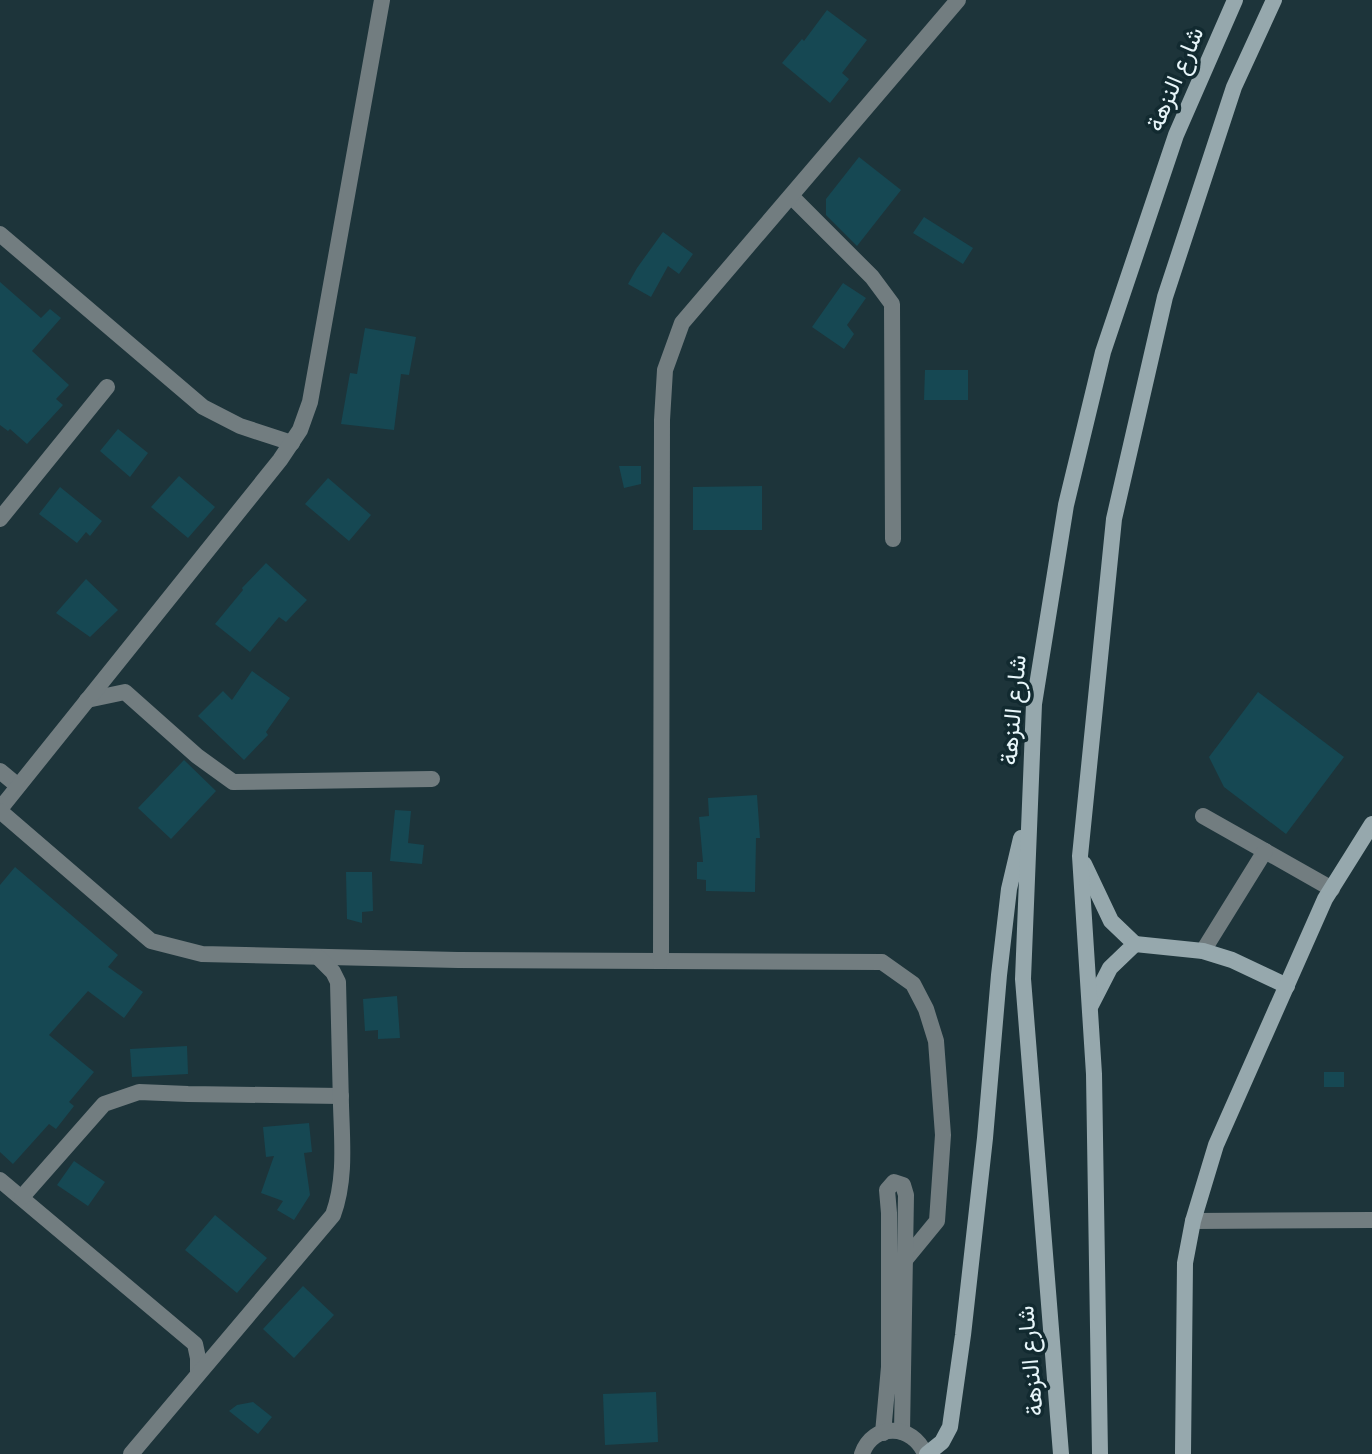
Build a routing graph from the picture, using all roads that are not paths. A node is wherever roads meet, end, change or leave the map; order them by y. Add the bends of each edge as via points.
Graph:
1 (382, 0) edge
2 (958, 0) edge
3 (1235, 0) edge
4 (1274, 0) edge
5 (791, 196) junction
6 (0, 234) edge
7 (107, 387) dead end
8 (292, 443) junction
9 (0, 519) edge
10 (893, 539) dead end
11 (119, 661) junction
12 (125, 692) junction
13 (87, 700) junction
14 (0, 771) edge
15 (432, 779) dead end
16 (18, 786) junction
17 (1030, 798) junction
18 (0, 810) edge
19 (1203, 816) dead end
20 (1372, 824) edge
21 (1265, 851) junction
22 (1080, 856) junction
23 (1332, 889) junction
24 (1135, 944) junction
25 (1203, 951) junction
26 (318, 957) junction
27 (358, 958) junction
28 (661, 961) junction
29 (338, 982) junction
30 (1287, 986) junction
31 (1090, 1007) junction
32 (341, 1096) junction
33 (0, 1180) edge
34 (22, 1197) junction
35 (1372, 1220) edge
36 (1193, 1221) junction
37 (905, 1260) junction
38 (227, 1340) junction
39 (195, 1344) junction
40 (198, 1374) junction
41 (902, 1432) junction
42 (883, 1433) junction
43 (133, 1453) edge
44 (862, 1454) edge
45 (926, 1454) edge
46 (1061, 1454) edge
47 (1100, 1454) edge
48 (1183, 1454) edge

1 - 8 street via 310,402
2 - 5 street
3 - 17 main road, شارع النزهة via 1176,135 1103,352 1066,505 1034,704
4 - 22 main road via 1234,87 1165,297 1114,519
5 - 10 street via 892,304
5 - 28 street via 682,323 665,370
6 - 8 street via 203,407
7 - 9 street
8 - 11 street
11 - 12 street
11 - 13 street
12 - 13 street
12 - 15 street via 233,782
13 - 16 street
14 - 16 street
16 - 18 street
17 - 45 main road via 1009,889 950,1427
17 - 46 main road, شارع النزهة via 1023,979
18 - 26 street via 151,941 202,954
19 - 21 street
20 - 23 main road
21 - 23 street
21 - 25 street
22 - 24 main road via 1111,921
22 - 31 main road
23 - 30 main road
24 - 25 main road
24 - 31 main road via 1110,968
25 - 30 main road
26 - 27 street
26 - 29 street
27 - 28 street
27 - 29 street
28 - 37 street via 882,962 913,984 936,1041 943,1135 937,1221
29 - 32 street
30 - 36 main road via 1216,1145
31 - 47 main road
32 - 34 street via 139,1092 104,1104
32 - 38 street via 342,1168 333,1215
33 - 34 street
34 - 39 street
35 - 36 street
36 - 48 main road via 1185,1263
37 - 41 street
37 - 42 street via 906,1195 903,1185 894,1182 887,1190 889,1367
38 - 39 street
38 - 40 street
39 - 40 street
40 - 43 street
41 - 42 street
41 - 45 street via 918,1441
42 - 44 street

